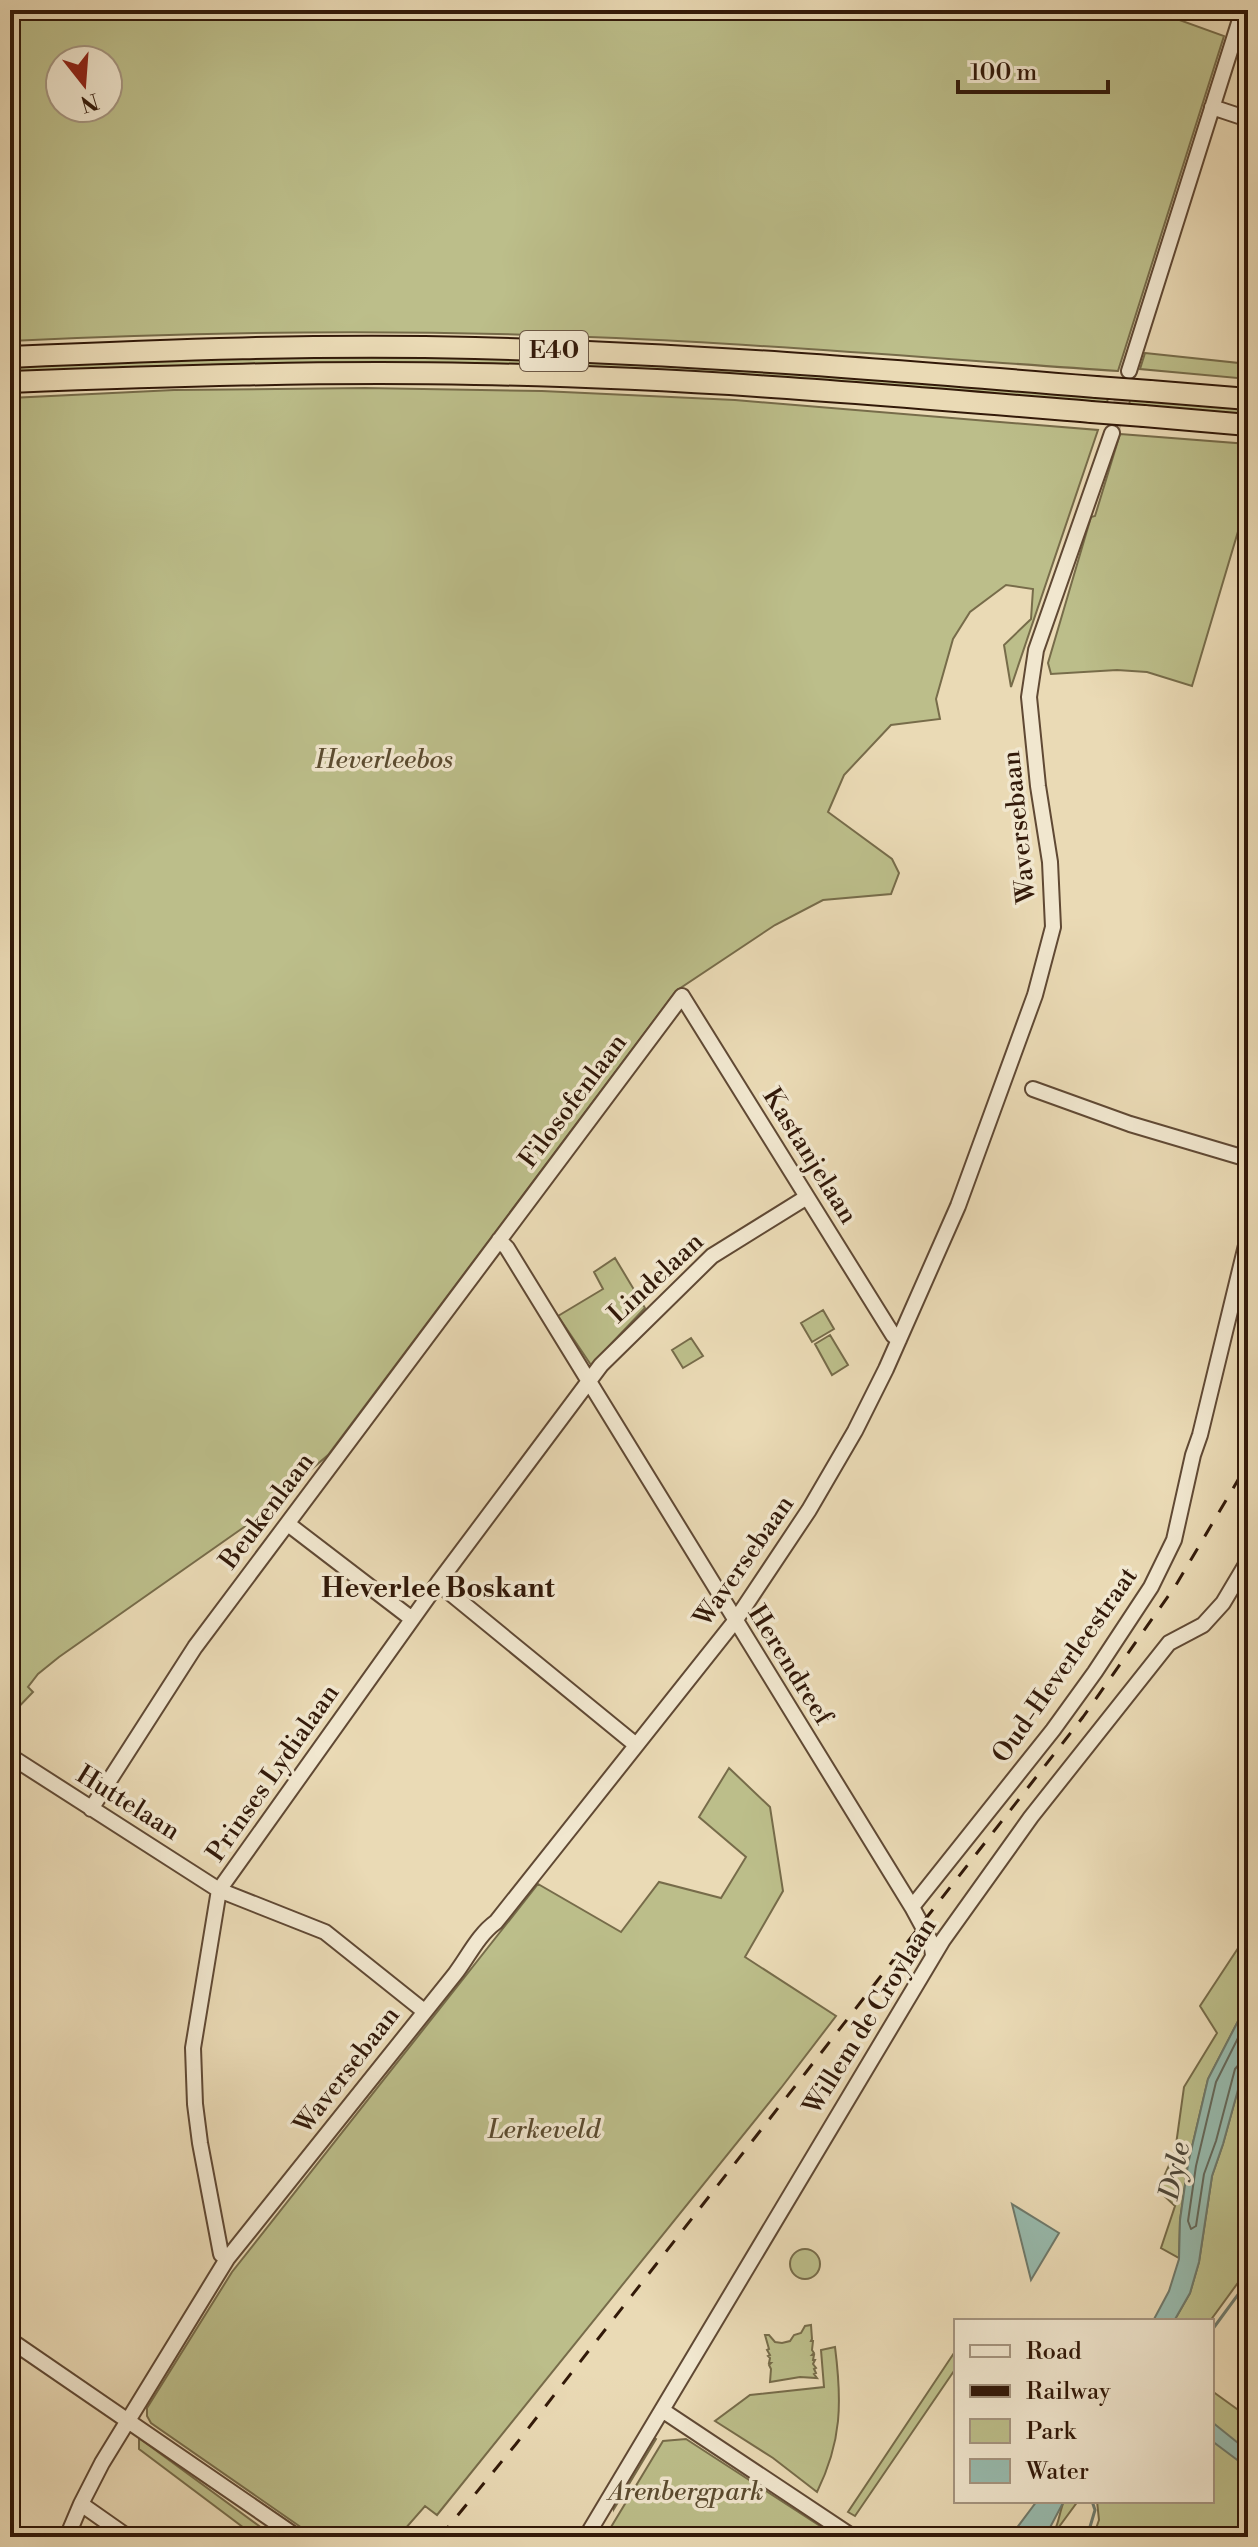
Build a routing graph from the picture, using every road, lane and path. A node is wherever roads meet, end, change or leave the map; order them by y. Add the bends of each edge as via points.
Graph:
1 (1243, 10) edge
2 (1212, 107) junction
3 (1248, 119) edge
4 (10, 357) edge
5 (1129, 371) tunnel mouth
6 (10, 382) edge
7 (1248, 399) edge
8 (1248, 425) edge
9 (1109, 432) tunnel mouth
10 (682, 996) joint
11 (1033, 1089) dead end
12 (1248, 1159) edge
13 (807, 1197) junction
14 (1248, 1237) edge
15 (499, 1241) junction
16 (899, 1340) junction
17 (589, 1382) junction
18 (288, 1524) junction
19 (1248, 1561) edge
20 (438, 1583) junction
21 (412, 1619) junction
22 (735, 1621) junction
23 (636, 1745) junction
24 (10, 1756) edge
25 (91, 1809) junction
26 (219, 1890) junction
27 (912, 1907) junction
28 (933, 1955) junction
29 (424, 2011) junction
30 (227, 2259) junction
31 (10, 2340) edge
32 (662, 2410) junction
33 (130, 2421) junction
34 (81, 2504) junction
35 (10, 2530) edge
36 (20, 2537) edge
37 (67, 2537) edge
38 (128, 2537) edge
39 (297, 2537) edge
40 (586, 2537) edge
41 (853, 2537) edge

1 - 2 street
2 - 3 street
2 - 5 street
4 - 7 highway, E40, bridge via 225,348 474,348 743,360
6 - 8 highway, E40, bridge via 227,373 476,374 714,383
9 - 16 street, Waversebaan via 1036,650 1029,697 1053,927 1035,995 972,1172
10 - 13 street, Kastanjelaan
10 - 15 street, Filosofenlaan
11 - 12 street
13 - 16 street, Kastanjelaan
13 - 17 street, Lindelaan via 712,1256 617,1347
14 - 27 street, Oud-Heverleestraat via 1174,1540 1163,1566 1093,1675
15 - 17 street, Herendreef
15 - 18 street, Beukenlaan
16 - 22 street, Waversebaan via 819,1494
17 - 20 street, Prinses Lydialaan
17 - 22 street, Herendreef
18 - 21 street
18 - 25 street, Beukenlaan via 187,1658
19 - 28 street, Willem de Croylaan via 1203,1625 1169,1643 1031,1817
20 - 21 street, Prinses Lydialaan
20 - 23 street
21 - 26 street, Prinses Lydialaan
22 - 23 street, Waversebaan
22 - 27 street, Herendreef
23 - 29 street, Waversebaan
24 - 25 street, Huttelaan
25 - 26 street, Huttelaan
26 - 29 street, Huttelaan via 325,1932
26 - 30 street, Prinses Lydialaan via 193,2048 200,2143 221,2254
27 - 28 street, Herendreef
28 - 32 street, Willem de Croylaan
29 - 30 street, Waversebaan
30 - 33 street, Waversebaan
31 - 33 street
32 - 40 street, Willem de Croylaan
32 - 41 street
33 - 34 street, Waversebaan
33 - 39 street
34 - 37 street, Waversebaan
34 - 38 street
35 - 36 street

